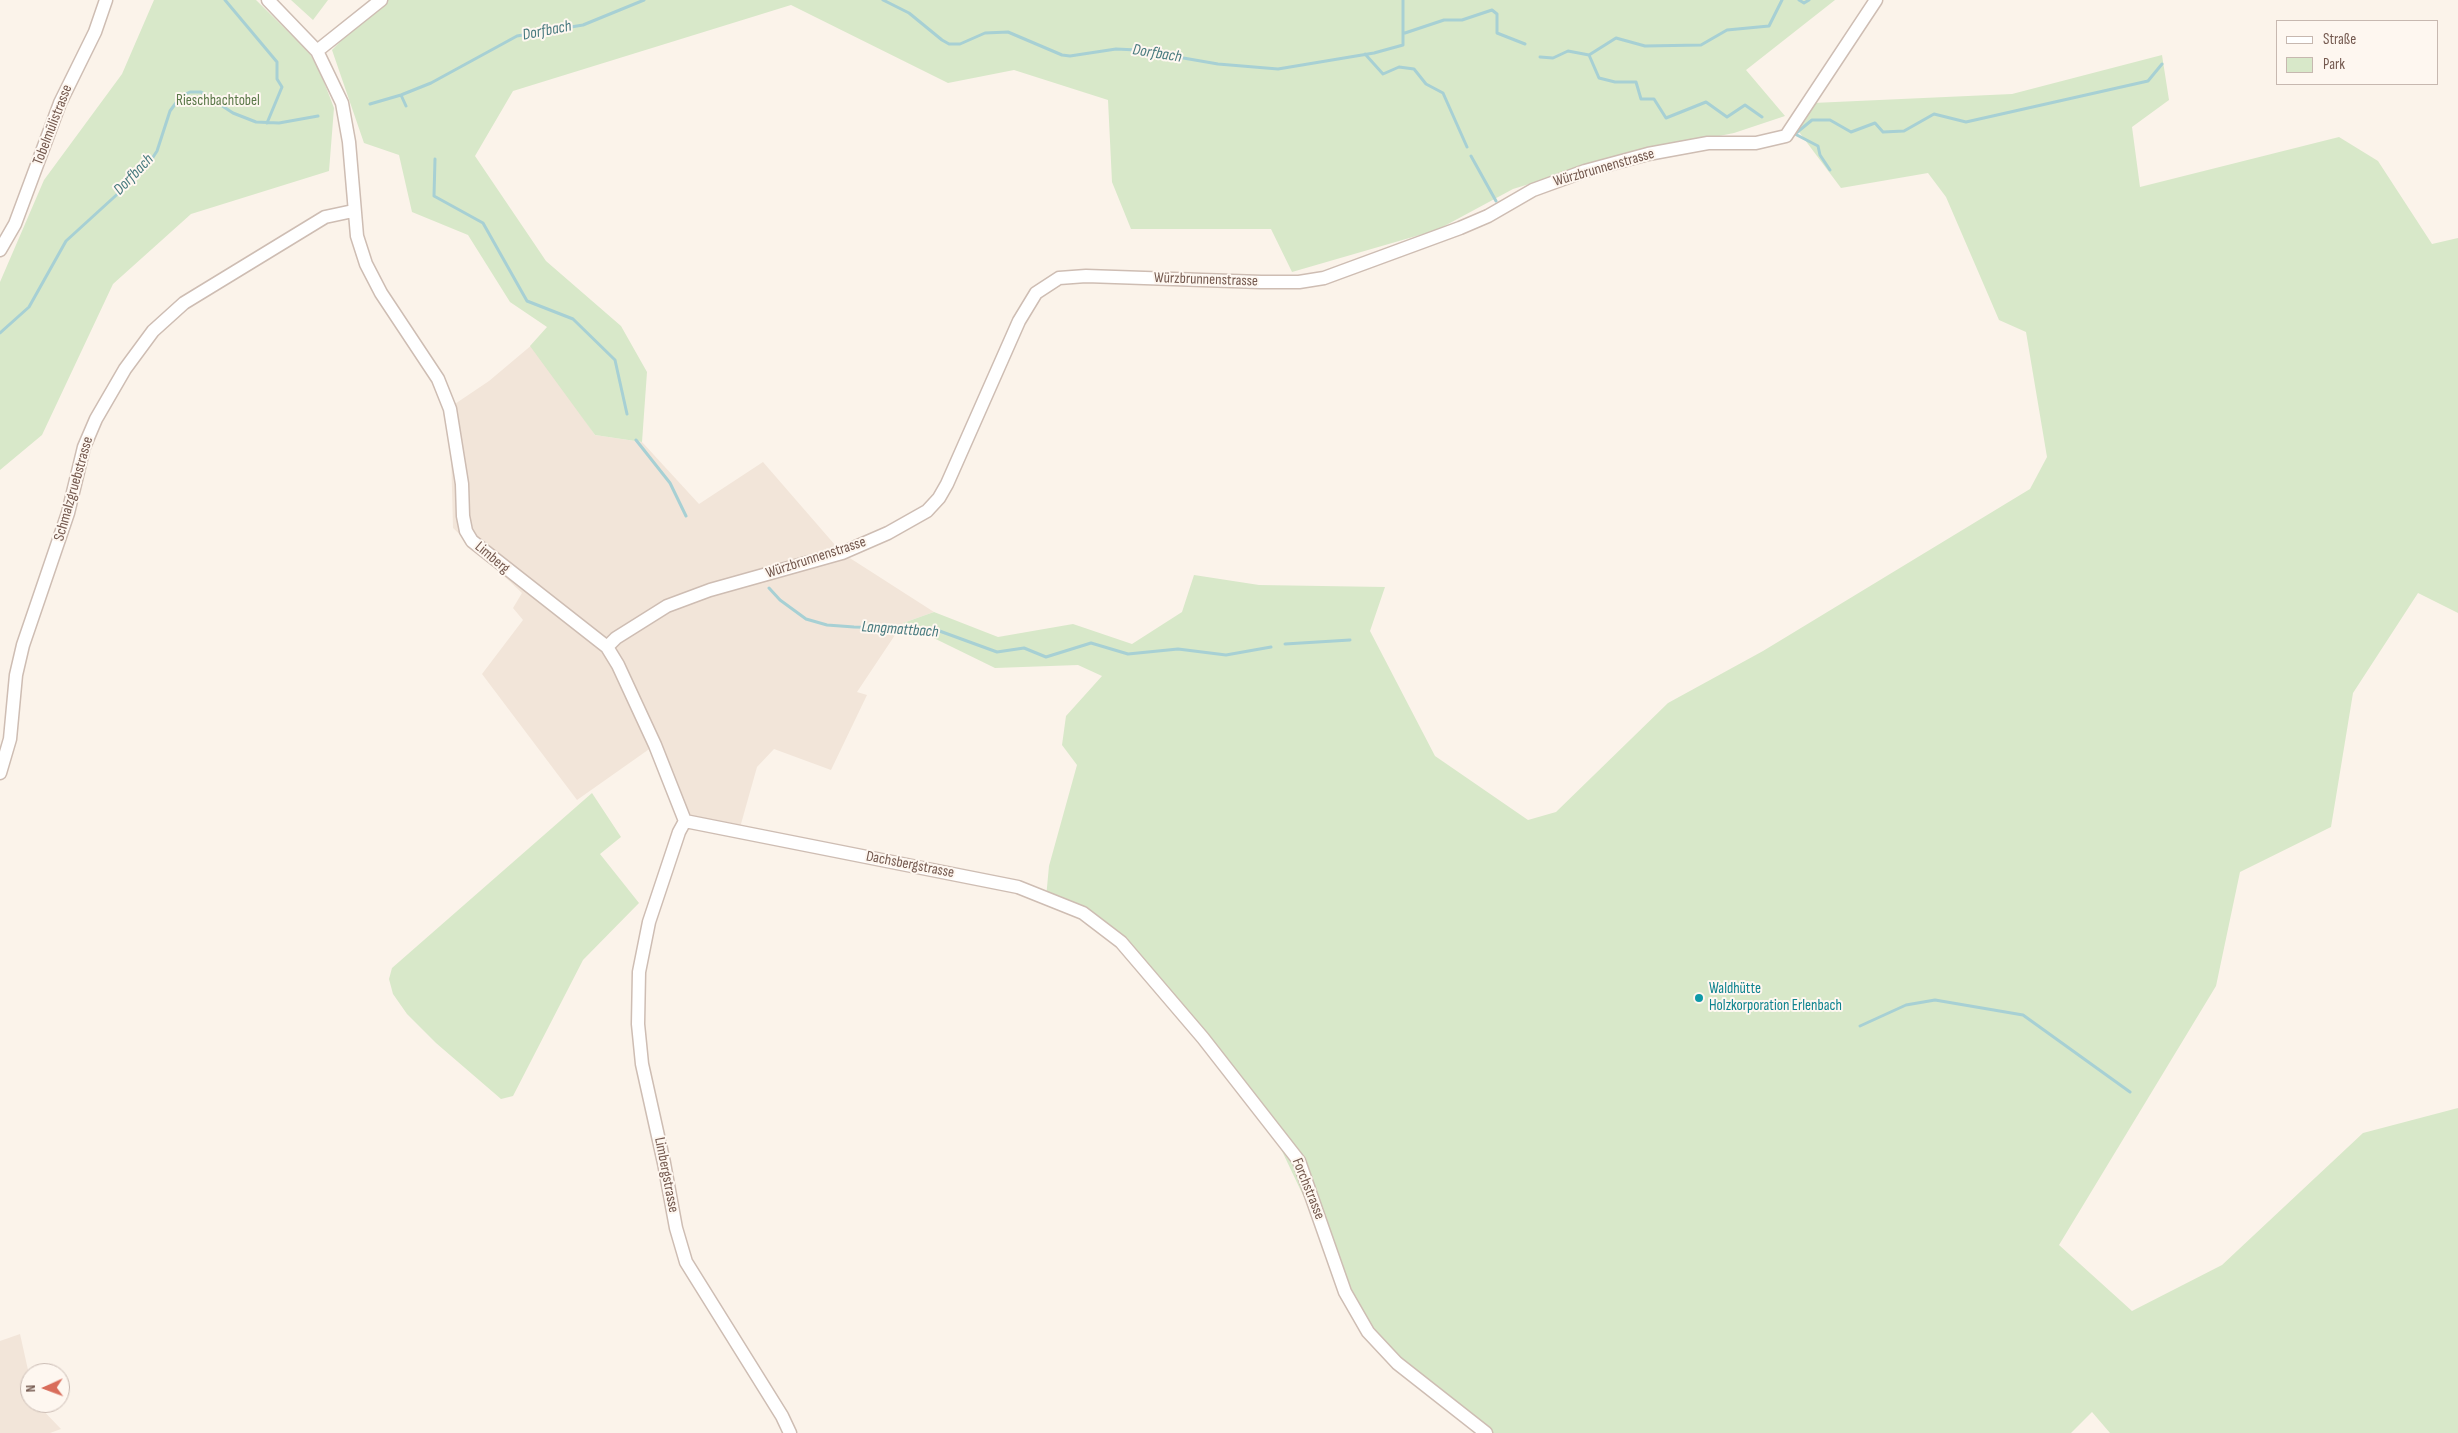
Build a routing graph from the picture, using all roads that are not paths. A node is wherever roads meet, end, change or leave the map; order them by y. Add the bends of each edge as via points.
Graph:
1 (106, 0) edge
2 (268, 0) edge
3 (381, 0) edge
4 (1876, 0) edge
5 (317, 51) junction
6 (353, 211) junction
7 (0, 250) edge
8 (607, 647) junction
9 (0, 773) edge
10 (685, 821) junction
11 (1121, 942) joint
12 (790, 1433) edge
13 (1486, 1433) edge

1 - 7 street, Tobelmülistrasse via 96,32 60,103 15,224
2 - 5 street
3 - 5 street
4 - 8 street, Würzbrunnenstrasse via 1786,136 1756,143 1708,143 1648,154 1585,171 1533,190 1460,228 1324,278 1299,282 1059,278 1036,293 1019,321 946,484 939,498 927,510 888,534 842,553 710,590 667,606
5 - 6 street, Limberg via 342,103 350,155
6 - 8 street, Limberg via 366,264 381,293 438,379 450,409 462,484 463,516 472,542
6 - 9 street, Schmalzgruebstrasse via 325,217 184,303 154,331 125,369 84,447 68,513 23,645 16,675 10,739
8 - 10 street, Limberg via 655,745
10 - 11 street, Dachsbergstrasse via 1018,887 1083,913
10 - 12 street, Limbergstrasse via 649,922 639,972 638,1024 642,1064 686,1262
11 - 13 street, Forchstrasse via 1203,1038 1299,1161 1345,1292 1368,1332 1396,1363

